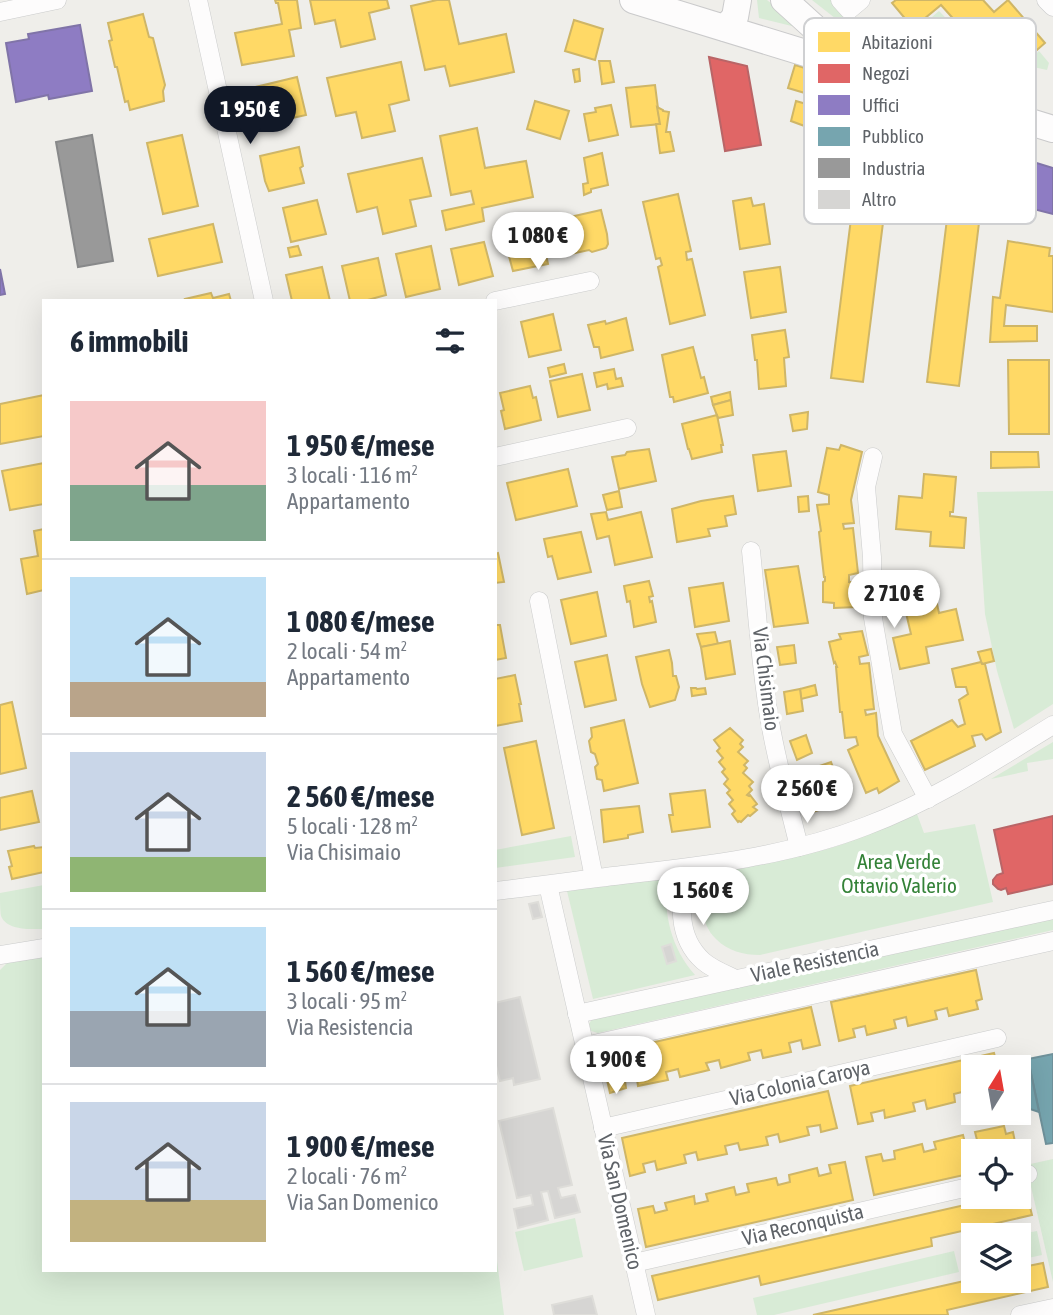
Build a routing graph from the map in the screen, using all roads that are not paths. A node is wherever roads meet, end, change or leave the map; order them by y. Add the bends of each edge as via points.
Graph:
1 (57, 0) edge
2 (198, 0) edge
3 (633, 0) edge
4 (712, 0) edge
5 (738, 0) edge
6 (784, 0) edge
7 (1046, 0) edge
8 (1053, 7) edge
9 (0, 12) edge
10 (804, 18) edge
11 (722, 27) junction
12 (804, 52) edge
13 (1036, 124) edge
14 (1053, 129) edge
15 (590, 281) dead end
16 (264, 299) edge
17 (497, 301) edge
18 (627, 428) dead end
19 (497, 457) edge
20 (873, 457) dead end
21 (751, 551) dead end
22 (539, 601) dead end
23 (1053, 725) edge
24 (928, 799) junction
25 (799, 847) junction
26 (685, 868) junction
27 (594, 878) junction
28 (548, 885) junction
29 (497, 891) edge
30 (1053, 910) edge
31 (1053, 942) edge
32 (42, 948) edge
33 (0, 954) edge
34 (736, 979) junction
35 (577, 1014) junction
36 (997, 1038) dead end
37 (585, 1046) junction
38 (603, 1128) junction
39 (961, 1189) edge
40 (634, 1263) junction
41 (1053, 1307) edge
42 (646, 1315) edge
43 (1020, 1315) edge

1 - 9 street
2 - 16 street
3 - 11 main road
4 - 11 main road
5 - 11 main road via 735,17
6 - 10 main road
7 - 8 street
11 - 12 main road
13 - 14 main road
15 - 17 street
18 - 19 street
20 - 24 street via 866,487 873,618 893,734
21 - 25 street, Via Chisimaio via 770,720
22 - 27 street
23 - 24 street
24 - 25 street via 867,826
25 - 26 street
26 - 27 street
26 - 34 street via 681,922 685,936 703,961
27 - 28 street
28 - 29 street
28 - 35 street, Via San Domenico
30 - 34 street, Viale Resistencia
31 - 37 street, Viale Resistencia
32 - 33 street
34 - 35 street, Viale Resistencia
35 - 37 street, Via San Domenico
36 - 38 street, Via Colonia Caroya
37 - 38 street, Via San Domenico
38 - 40 street, Via San Domenico
39 - 40 street, Via Reconquista
40 - 42 street, Via San Domenico
41 - 43 street

